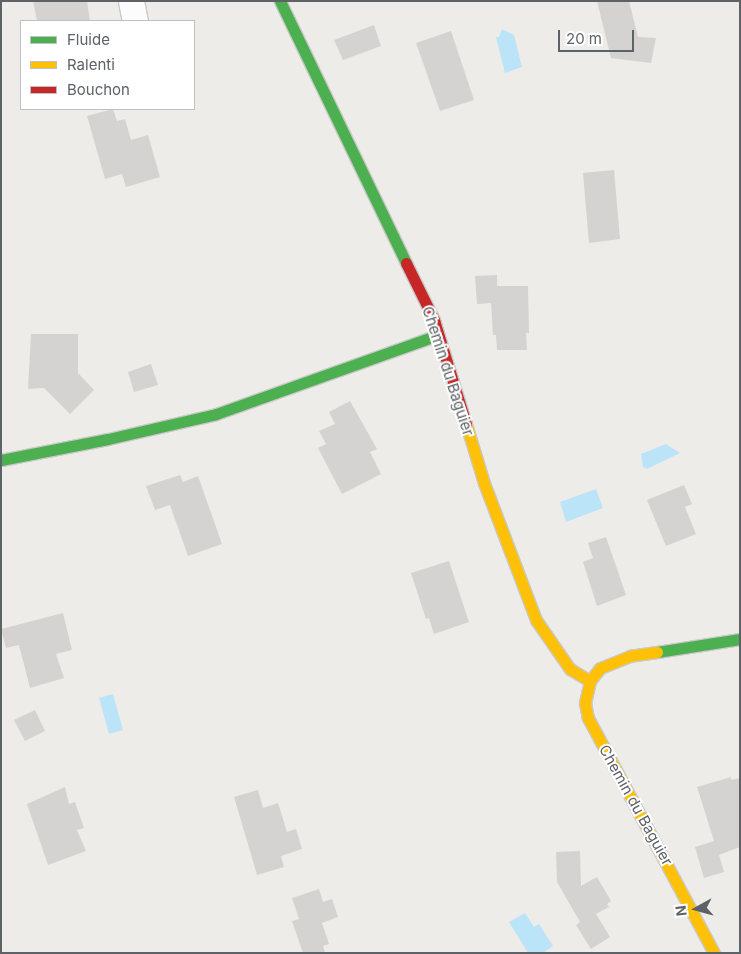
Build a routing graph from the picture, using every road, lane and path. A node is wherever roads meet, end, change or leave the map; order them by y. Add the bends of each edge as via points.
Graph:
1 (131, 1) edge
2 (280, 1) edge
3 (135, 20) edge
4 (438, 335) junction
5 (1, 460) edge
6 (740, 640) edge
7 (590, 681) junction
8 (714, 953) edge

1 - 3 street
2 - 4 street, Chemin du Baguier via 434,320
4 - 5 street via 216,414
4 - 7 street, Chemin du Baguier via 484,483 536,620 570,669
6 - 7 street via 630,656 600,668
7 - 8 street, Chemin du Baguier via 585,703 588,718

